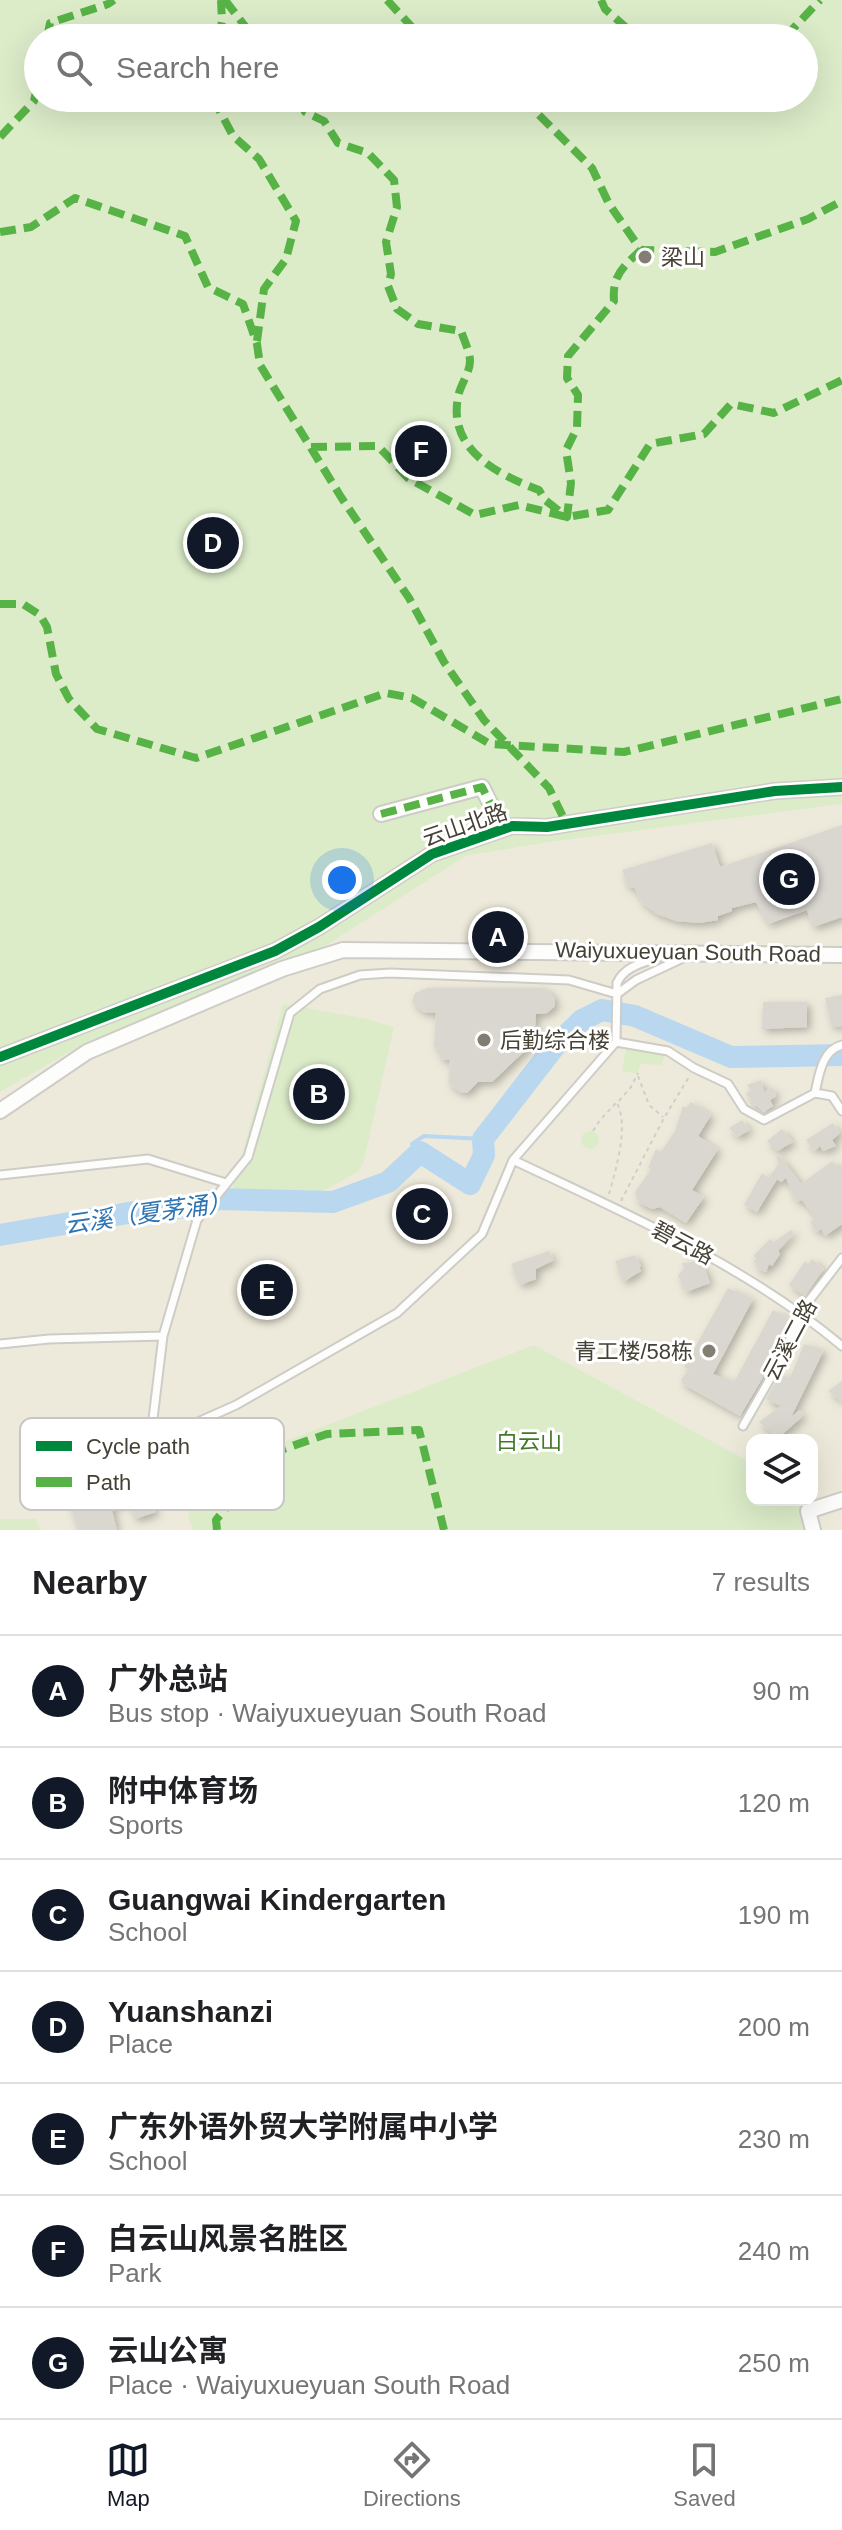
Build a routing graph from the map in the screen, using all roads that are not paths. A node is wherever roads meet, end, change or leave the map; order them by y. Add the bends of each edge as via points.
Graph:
1 (842, 787) edge
2 (381, 814) dead end
3 (503, 829) junction
4 (275, 951) junction
5 (675, 952) junction
6 (696, 952) junction
7 (842, 955) edge
8 (282, 969) junction
9 (617, 994) junction
10 (616, 1042) junction
11 (838, 1046) edge
12 (0, 1057) edge
13 (815, 1093) junction
14 (0, 1111) edge
15 (842, 1111) edge
16 (513, 1160) junction
17 (0, 1175) edge
18 (226, 1183) junction
19 (842, 1258) edge
20 (801, 1314) junction
21 (163, 1336) junction
22 (0, 1344) edge
23 (842, 1346) edge
24 (153, 1418) edge
25 (207, 1418) edge
26 (743, 1426) dead end
27 (842, 1500) edge
28 (813, 1530) edge

1 - 3 street, 云山北路 via 775,791 547,827
2 - 3 street via 482,787
3 - 4 street, 云山北路 via 432,854
4 - 8 street
4 - 12 street, 云山北路
5 - 6 street, Waiyuxueyuan South Road
5 - 8 street, Waiyuxueyuan South Road via 343,950
5 - 9 lane via 620,975
6 - 7 street, Waiyuxueyuan South Road
6 - 9 lane
8 - 14 street, Waiyuxueyuan South Road via 87,1052
9 - 10 lane
9 - 18 lane via 569,980 390,973 360,975 320,989 290,1013 248,1157
10 - 13 lane via 668,1051 728,1084 744,1109 764,1120
10 - 16 lane
11 - 13 lane via 823,1061
13 - 15 lane via 832,1096
16 - 20 lane, 碧云路 via 743,1276
16 - 25 lane via 482,1234 397,1313
17 - 18 lane via 148,1159
18 - 21 lane via 197,1220
19 - 20 lane, 云溪二路
20 - 23 lane, 碧云路
20 - 26 lane, 云溪二路
21 - 22 lane
21 - 24 lane
27 - 28 street via 808,1511

